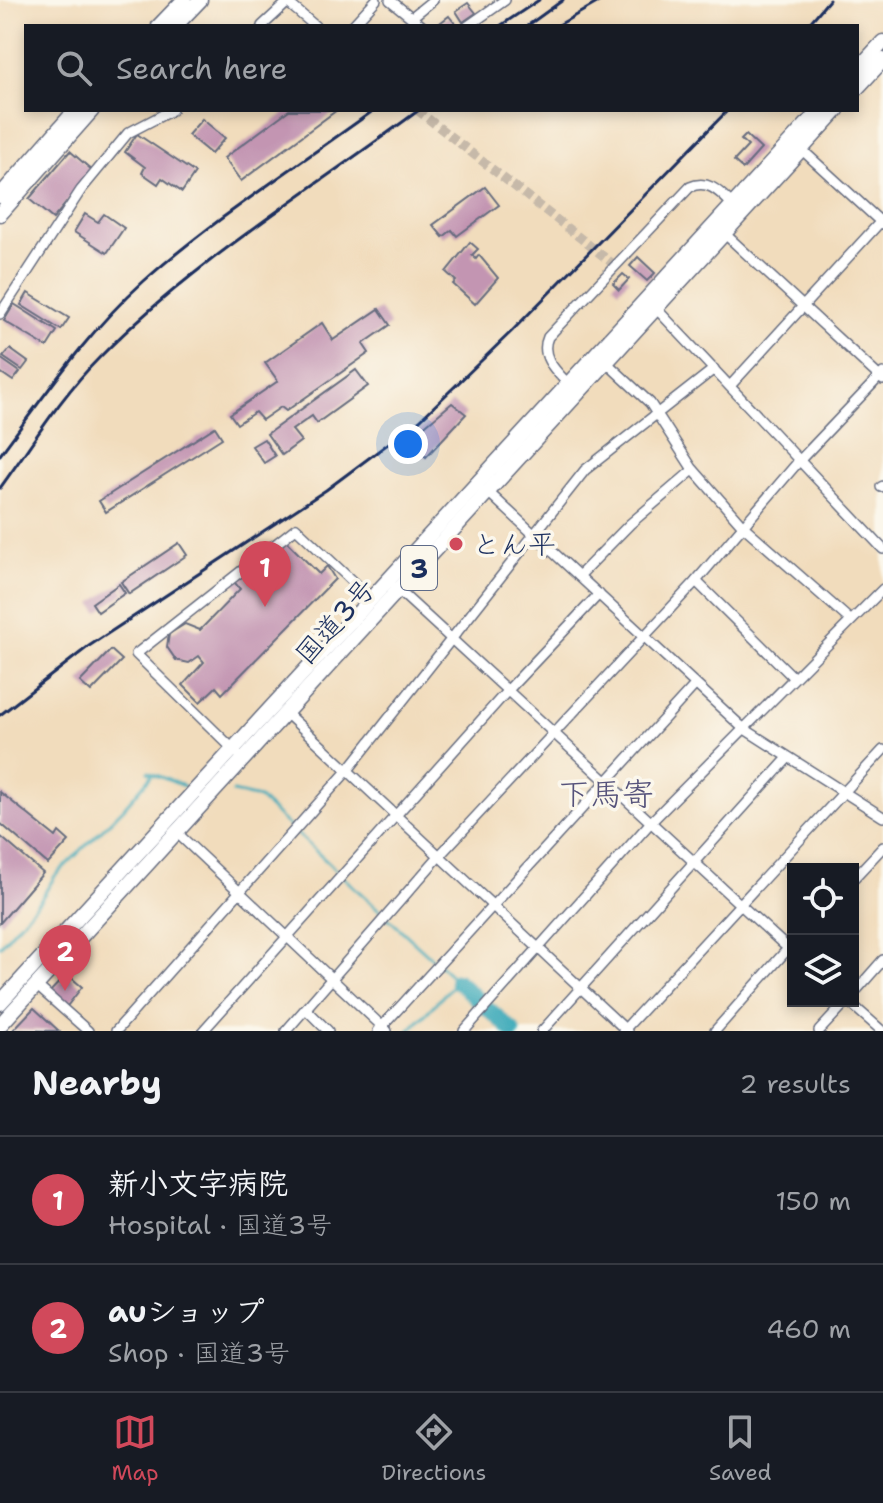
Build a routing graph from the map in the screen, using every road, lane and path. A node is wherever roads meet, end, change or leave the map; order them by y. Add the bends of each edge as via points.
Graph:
1 (184, 0) edge
2 (200, 0) edge
3 (376, 0) edge
4 (390, 0) edge
5 (433, 0) edge
6 (288, 1) edge
7 (501, 1) edge
8 (412, 17) junction
9 (161, 24) edge
10 (177, 24) edge
11 (264, 24) edge
12 (313, 24) edge
13 (354, 24) edge
14 (420, 24) edge
15 (471, 24) edge
16 (883, 42) edge
17 (883, 60) edge
18 (859, 68) edge
19 (859, 86) edge
20 (74, 112) edge
21 (90, 112) edge
22 (819, 112) edge
23 (835, 112) edge
24 (154, 114) edge
25 (796, 145) junction
26 (0, 196) edge
27 (737, 208) junction
28 (0, 214) edge
29 (882, 222) edge
30 (725, 234) junction
31 (651, 303) junction
32 (802, 305) junction
33 (0, 314) edge
34 (607, 363) junction
35 (714, 369) junction
36 (882, 376) edge
37 (730, 386) junction
38 (573, 389) junction
39 (658, 413) junction
40 (799, 461) junction
41 (693, 470) junction
42 (483, 487) junction
43 (743, 526) junction
44 (536, 534) junction
45 (883, 549) edge
46 (579, 576) junction
47 (696, 581) junction
48 (393, 586) junction
49 (883, 589) edge
50 (599, 594) junction
51 (372, 600) junction
52 (850, 620) junction
53 (644, 635) junction
54 (452, 637) junction
55 (793, 677) junction
56 (695, 685) junction
57 (509, 689) junction
58 (281, 708) junction
59 (743, 728) junction
60 (555, 732) junction
61 (883, 750) edge
62 (238, 754) junction
63 (787, 759) junction
64 (348, 770) junction
65 (608, 781) junction
66 (841, 792) junction
67 (398, 815) junction
68 (883, 817) edge
69 (652, 821) junction
70 (171, 828) junction
71 (883, 847) edge
72 (440, 855) junction
73 (697, 861) junction
74 (859, 873) edge
75 (238, 892) junction
76 (739, 903) junction
77 (493, 906) junction
78 (286, 939) junction
79 (787, 945) edge
80 (540, 950) junction
81 (787, 952) edge
82 (883, 960) edge
83 (333, 979) junction
84 (36, 985) junction
85 (859, 987) edge
86 (582, 989) junction
87 (0, 1003) edge
88 (841, 1007) edge
89 (854, 1007) edge
90 (306, 1009) junction
91 (0, 1025) edge
92 (382, 1029) edge
93 (625, 1030) edge
94 (88, 1031) edge
95 (116, 1031) edge
96 (203, 1031) edge
97 (286, 1031) edge
98 (328, 1031) edge
99 (464, 1031) edge
100 (542, 1031) edge
101 (715, 1031) edge
102 (819, 1031) edge
103 (882, 1031) edge

1 - 9 highway
2 - 10 highway
3 - 13 street
4 - 8 street
5 - 8 street
6 - 11 street
6 - 12 street
7 - 15 street
8 - 14 street
16 - 18 highway
17 - 19 highway
20 - 26 highway
21 - 28 highway
22 - 25 highway, 国道3号 / 3
23 - 25 highway, 国道3号 / 3
24 - 33 street via 128,133 81,190
25 - 27 highway, 国道3号 / 3
25 - 29 street
27 - 30 highway, 国道3号 / 3
27 - 31 highway, 国道3号 / 3
27 - 38 street via 711,186 690,187 548,337 547,359
29 - 32 street
30 - 31 highway, 国道3号 / 3
30 - 32 street
31 - 34 highway, 国道3号 / 3
31 - 35 street
31 - 38 highway, 国道3号 / 3
32 - 36 street
32 - 37 street
34 - 38 highway, 国道3号 / 3
34 - 39 street
35 - 37 street
35 - 39 street
36 - 40 street
37 - 40 street
38 - 42 highway, 国道3号 / 3
39 - 41 street
39 - 44 street via 585,470
40 - 43 street
40 - 45 street
41 - 43 street
41 - 46 street
42 - 44 street
42 - 48 highway, 国道3号 / 3
43 - 47 street
43 - 52 street
44 - 46 street
44 - 54 street
46 - 50 street
47 - 53 street
47 - 55 street
48 - 51 highway, 国道3号 / 3
48 - 54 street
48 - 58 highway, 国道3号 / 3
49 - 52 street
50 - 53 street
50 - 57 street
51 - 58 highway, 国道3号 / 3
51 - 62 street via 296,528 136,654
52 - 55 street
53 - 56 street
53 - 60 street
54 - 57 street
54 - 64 street
55 - 59 street
56 - 59 street
56 - 65 street
57 - 60 street
57 - 67 street
58 - 62 highway, 国道3号 / 3
58 - 64 street
59 - 63 street
59 - 69 street
60 - 65 street
60 - 72 street
61 - 66 street
62 - 70 highway, 国道3号 / 3
63 - 66 street
63 - 73 street
64 - 67 street
64 - 75 street
65 - 69 street
65 - 77 street
66 - 68 street
66 - 76 street
67 - 72 street
67 - 78 street
69 - 73 street
69 - 80 street
70 - 75 street
70 - 84 highway, 国道3号 / 3
70 - 87 highway, 国道3号 / 3
71 - 74 street
72 - 77 street
72 - 83 street
73 - 76 street
73 - 86 street
75 - 78 street
75 - 95 street
76 - 79 street
76 - 93 street
77 - 80 street
77 - 92 street
78 - 83 street
78 - 96 street
80 - 86 street
80 - 99 street
81 - 101 street
82 - 85 street
83 - 90 street
83 - 92 street
84 - 91 highway, 国道3号 / 3
84 - 94 street
86 - 93 street
86 - 100 street
88 - 102 street
89 - 103 street
90 - 97 street
90 - 98 street

